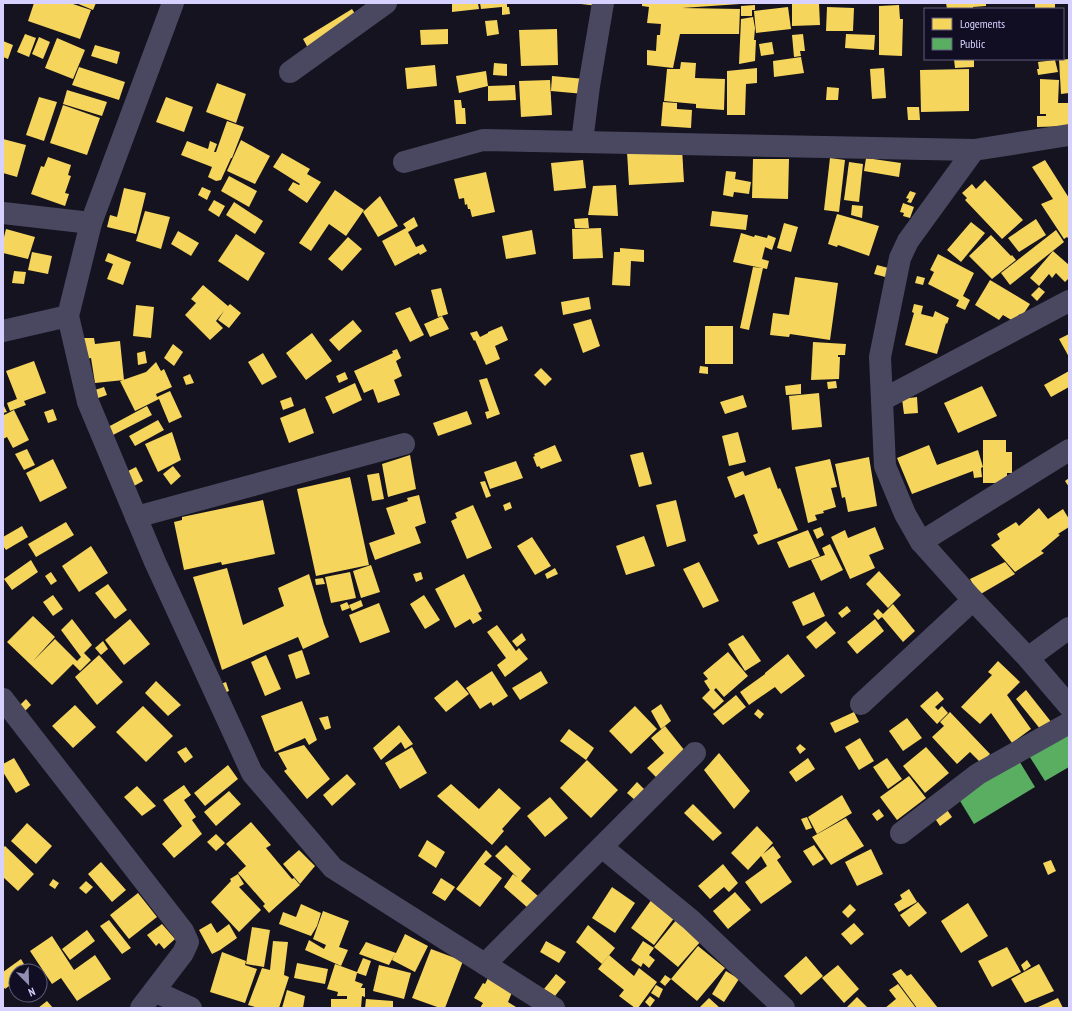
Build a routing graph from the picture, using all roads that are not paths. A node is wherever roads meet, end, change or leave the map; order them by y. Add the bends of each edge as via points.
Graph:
1 (173, 3) edge
2 (386, 3) edge
3 (603, 3) edge
4 (290, 72) dead end
5 (1069, 135) edge
6 (582, 142) junction
7 (974, 150) junction
8 (404, 162) dead end
9 (3, 213) edge
10 (91, 223) junction
11 (1069, 301) edge
12 (68, 316) junction
13 (3, 331) edge
14 (882, 400) junction
15 (404, 444) dead end
16 (1069, 450) edge
17 (136, 517) junction
18 (921, 542) junction
19 (973, 600) junction
20 (1069, 628) edge
21 (1028, 658) junction
22 (3, 699) edge
23 (861, 704) dead end
24 (1069, 706) edge
25 (1069, 723) edge
26 (694, 753) dead end
27 (901, 833) dead end
28 (602, 847) junction
29 (485, 964) junction
30 (147, 1000) edge
31 (192, 1008) edge
32 (554, 1008) edge
33 (784, 1008) edge

1 - 10 street
2 - 4 street
3 - 6 street
5 - 7 street
6 - 7 street
6 - 8 street via 483,140
7 - 14 street via 908,241 900,258 880,357
9 - 10 street
10 - 12 street
11 - 14 street
12 - 13 street
12 - 17 street via 88,402
14 - 18 street via 885,466 905,514
15 - 17 street
16 - 18 street
17 - 29 street via 252,773 333,868
18 - 19 street
19 - 21 street
19 - 23 street
20 - 21 street
21 - 24 street
22 - 30 street via 183,931 188,942 183,953
25 - 27 street via 978,774
26 - 28 street
28 - 29 street
28 - 33 street via 691,920
29 - 32 street
30 - 31 street

